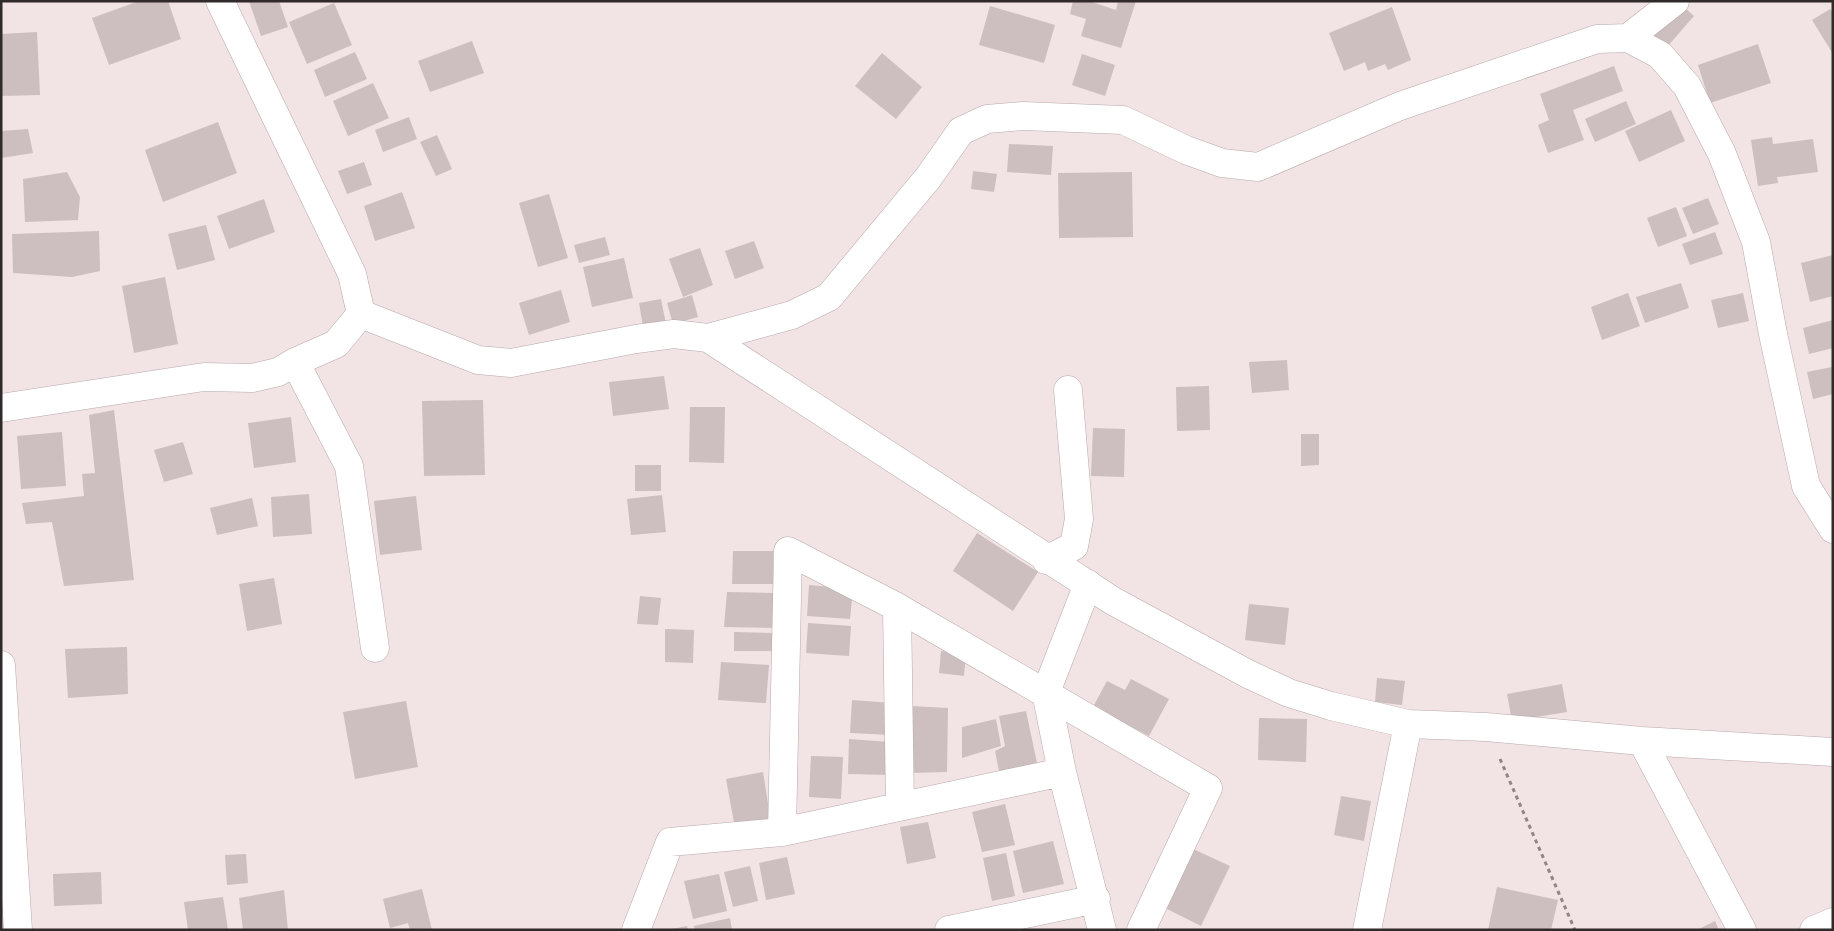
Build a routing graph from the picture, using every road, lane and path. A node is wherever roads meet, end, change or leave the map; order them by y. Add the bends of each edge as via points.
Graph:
1 (220, 1) edge
2 (1675, 1) edge
3 (1628, 38) junction
4 (361, 314) junction
5 (708, 338) junction
6 (295, 362) junction
7 (1068, 390) dead end
8 (1, 408) edge
9 (1833, 529) edge
10 (1046, 560) junction
11 (1088, 584) junction
12 (897, 607) junction
13 (375, 648) dead end
14 (1, 666) edge
15 (1046, 692) junction
16 (3, 704) edge
17 (1408, 724) junction
18 (1486, 727) junction
19 (1642, 741) junction
20 (1833, 752) edge
21 (1062, 772) junction
22 (900, 806) junction
23 (782, 832) junction
24 (8, 891) edge
25 (1096, 899) junction
26 (1833, 922) edge
27 (18, 930) edge
28 (636, 930) edge
29 (949, 930) edge
30 (1102, 930) edge
31 (1141, 930) edge
32 (1367, 930) edge
33 (1575, 930) edge
34 (1742, 930) edge
35 (1814, 930) edge

1 - 4 street via 352,274
2 - 3 street
3 - 5 street via 1597,39 1408,103 1258,167 1222,163 1123,120 1023,116 987,119 960,132 928,178 829,298 792,314
3 - 9 street via 1660,55 1687,86 1722,154 1756,242 1772,334 1806,486
4 - 5 street via 478,360 511,363 674,334
4 - 6 street via 336,344
5 - 10 street
6 - 8 street via 278,372 252,378 204,377
6 - 13 street via 349,466
7 - 10 street via 1079,519 1074,546
10 - 11 street
11 - 15 street
11 - 17 street via 1240,670 1290,693
12 - 15 street
12 - 22 street
12 - 23 street via 788,550
14 - 16 street
15 - 21 street
15 - 31 street via 1208,788
16 - 24 street
17 - 18 street
17 - 32 street
18 - 19 street
18 - 33 path
19 - 20 street
19 - 34 street
21 - 22 street
21 - 25 street
22 - 23 street
23 - 28 street via 670,842
24 - 27 street
25 - 29 street
25 - 30 street
26 - 35 street

